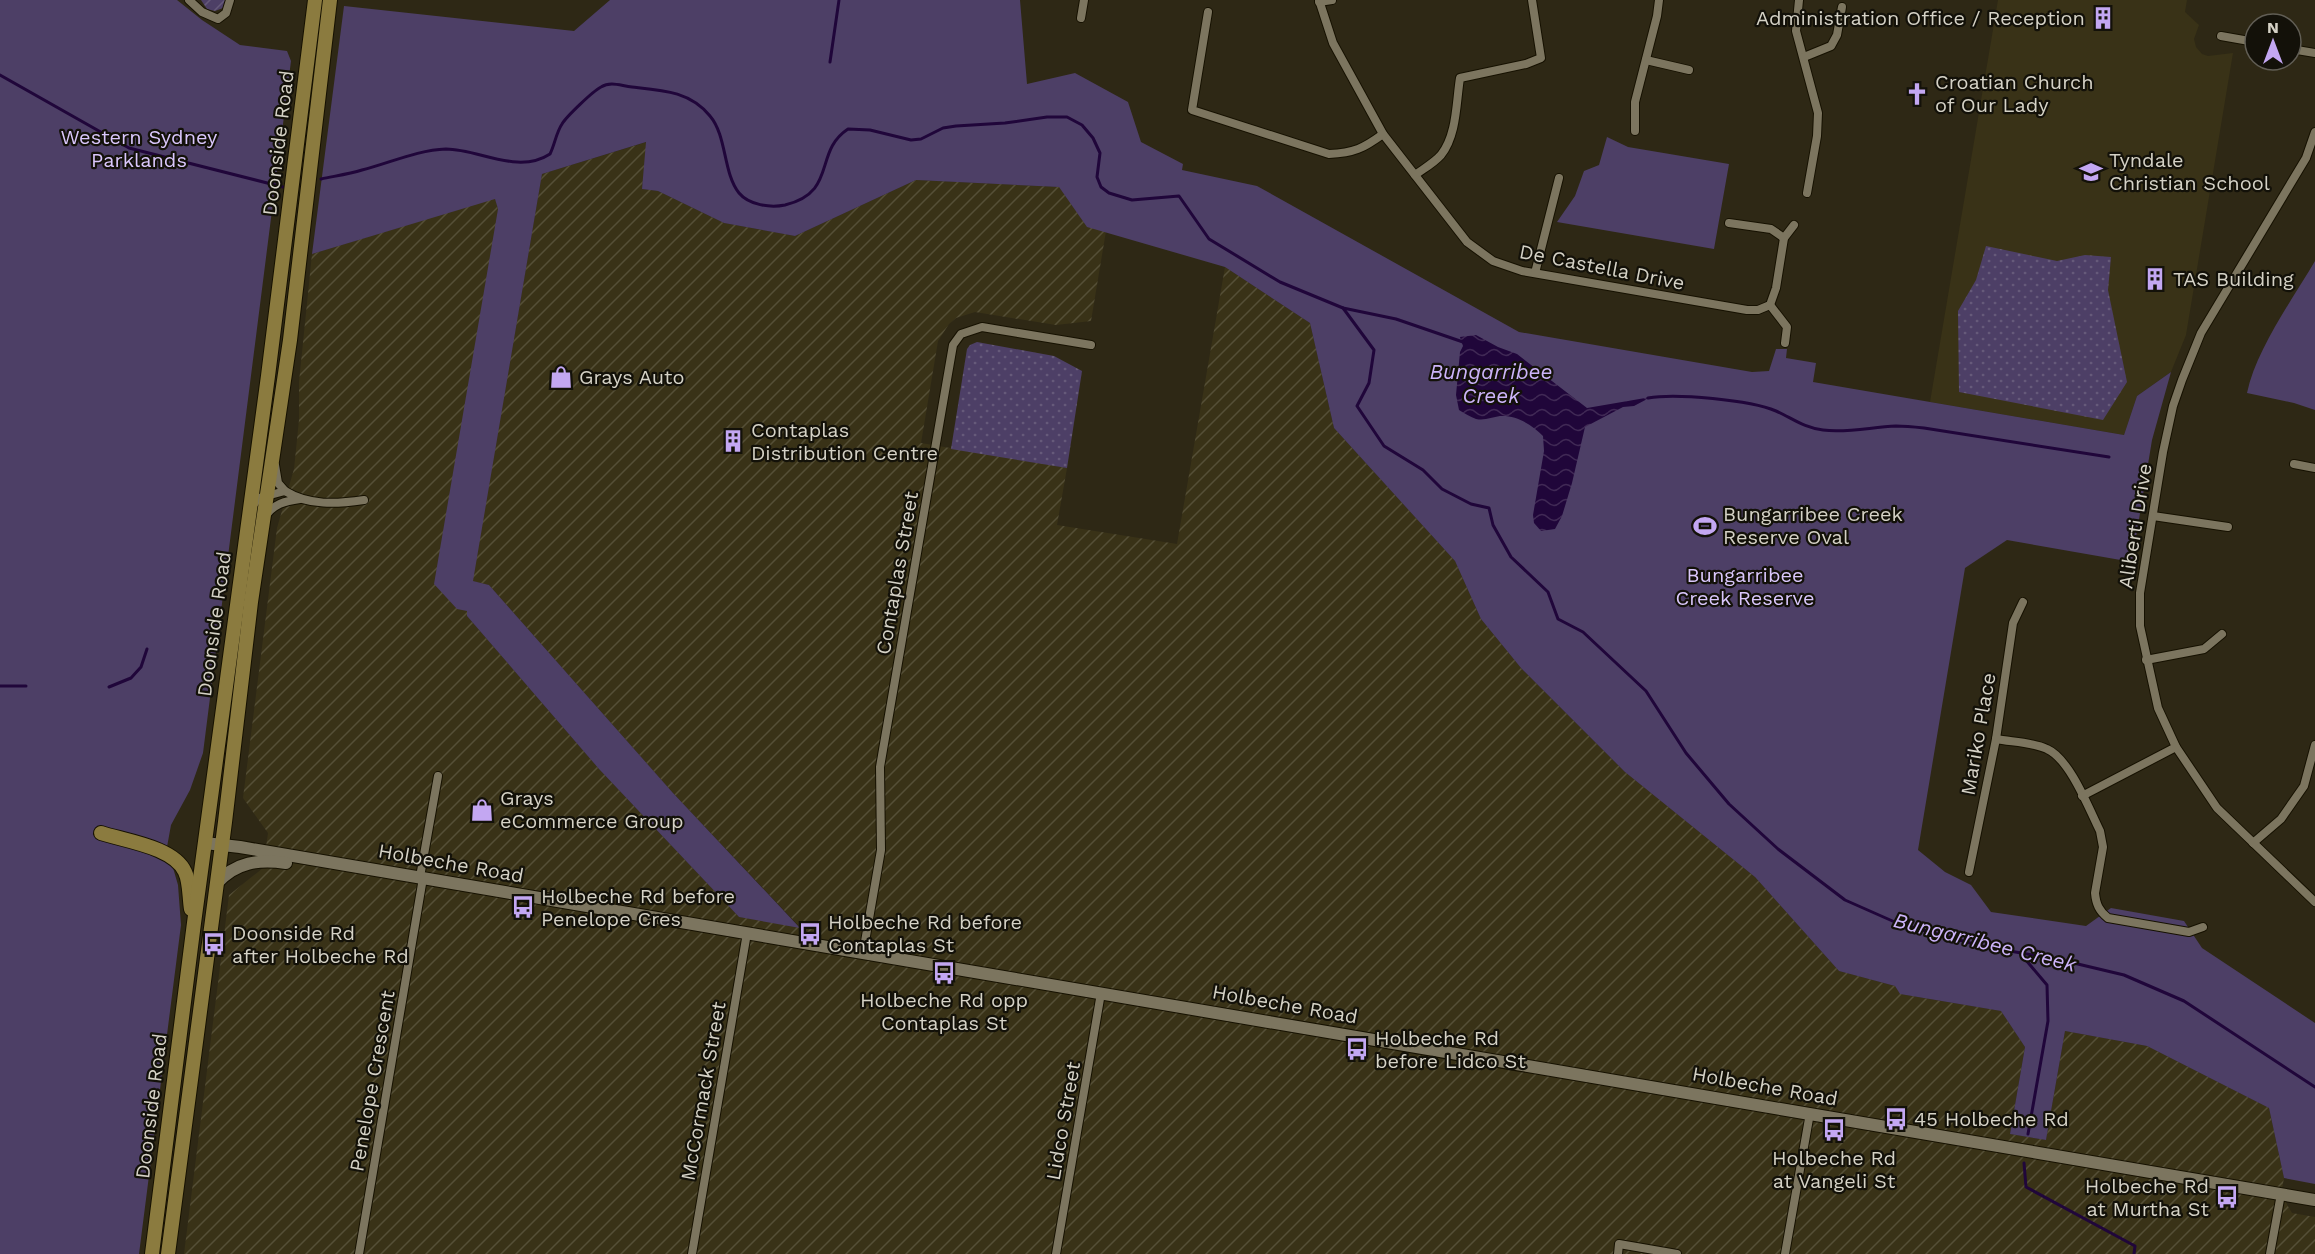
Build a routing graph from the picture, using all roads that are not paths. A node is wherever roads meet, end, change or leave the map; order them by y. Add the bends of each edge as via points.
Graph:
1 (190, 0) edge
2 (230, 0) edge
3 (315, 0) edge
4 (330, 0) edge
5 (1084, 0) edge
6 (1332, 0) edge
7 (1532, 0) edge
8 (1659, 0) edge
9 (1798, 0) edge
10 (1319, 1) edge
11 (1842, 7) dead end
12 (1208, 12) dead end
13 (1081, 18) dead end
14 (2221, 36) dead end
15 (2243, 40) edge
16 (1804, 57) junction
17 (1646, 60) junction
18 (1689, 70) dead end
19 (1635, 131) dead end
20 (2315, 132) edge
21 (1383, 134) junction
22 (2313, 148) edge
23 (1415, 175) junction
24 (1559, 178) dead end
25 (1807, 193) dead end
26 (1729, 223) dead end
27 (1794, 225) dead end
28 (1784, 238) junction
29 (1535, 273) junction
30 (1770, 305) junction
31 (1785, 344) dead end
32 (1091, 345) dead end
33 (273, 455) junction
34 (2294, 464) dead end
35 (2315, 468) edge
36 (285, 491) junction
37 (266, 495) junction
38 (300, 498) junction
39 (364, 500) dead end
40 (249, 513) junction
41 (2153, 516) junction
42 (262, 522) junction
43 (2228, 527) dead end
44 (2023, 602) dead end
45 (2222, 634) dead end
46 (2146, 660) junction
47 (1996, 739) junction
48 (2315, 745) edge
49 (2176, 747) junction
50 (438, 776) dead end
51 (2082, 796) junction
52 (101, 833) dead end
53 (205, 843) junction
54 (2253, 843) junction
55 (222, 845) junction
56 (320, 861) junction
57 (1969, 872) dead end
58 (421, 877) junction
59 (217, 884) junction
60 (2315, 902) edge
61 (194, 923) junction
62 (2203, 927) dead end
63 (747, 933) junction
64 (863, 953) junction
65 (1101, 993) junction
66 (1810, 1113) junction
67 (2281, 1194) junction
68 (2315, 1200) edge
69 (152, 1254) edge
70 (168, 1254) edge
71 (360, 1254) edge
72 (692, 1254) edge
73 (1056, 1254) edge
74 (1618, 1254) edge
75 (1677, 1254) edge
76 (1785, 1254) edge
77 (2270, 1254) edge

1 - 2 street via 202,12 218,19 226,13
3 - 40 main road, Doonside Road
4 - 33 main road, Doonside Road
5 - 13 street
6 - 10 street
7 - 23 street via 1541,58 1460,78 1453,128 1446,146 1440,156
8 - 17 street
9 - 16 street via 1796,31
10 - 21 street, De Castella Drive via 1333,43
11 - 16 street via 1831,46
12 - 21 street via 1192,110 1329,153 1348,153
14 - 15 street
16 - 25 street via 1818,113
17 - 18 street
17 - 19 street via 1635,102
20 - 22 street, Aliberti Drive
21 - 23 street, De Castella Drive
22 - 41 street, Aliberti Drive via 2201,333 2173,406
23 - 29 street, De Castella Drive via 1472,247 1502,265
24 - 29 street
26 - 28 street via 1771,229
27 - 28 street
28 - 30 street
29 - 30 street, De Castella Drive via 1747,310
30 - 31 street via 1787,327
32 - 64 street, Contaplas Street via 982,327 961,334 953,345 880,767 881,842
33 - 36 street via 278,483
33 - 37 main road, Doonside Road
34 - 35 street
36 - 37 street
36 - 38 street
37 - 40 street via 254,503
37 - 42 main road, Doonside Road
38 - 39 street via 328,504
38 - 42 street via 273,507
40 - 53 main road, Doonside Road
41 - 43 street
41 - 46 street, Aliberti Drive via 2140,593
42 - 55 main road, Doonside Road
44 - 47 street, Mariko Place via 2013,623
45 - 46 street via 2204,649
46 - 49 street, Aliberti Drive via 2158,708
47 - 51 street via 2050,750 2062,761
47 - 57 street, Mariko Place
48 - 54 street via 2304,786 2282,819
49 - 51 street
49 - 54 street, Aliberti Drive via 2217,808
50 - 58 street, Penelope Crescent
51 - 62 street via 2103,840 2095,893 2102,914 2189,932
52 - 61 main road via 158,850 176,860 187,878
53 - 55 street, Holbeche Road
53 - 61 main road, Doonside Road
54 - 60 street, Aliberti Drive
55 - 56 street, Holbeche Road
55 - 59 main road, Doonside Road
56 - 58 street, Holbeche Road
56 - 59 street, Holbeche Road via 252,862 232,869
58 - 63 street, Holbeche Road
58 - 71 street, Penelope Crescent
59 - 70 main road, Doonside Road
61 - 69 main road, Doonside Road
63 - 64 street, Holbeche Road
63 - 72 street, McCormack Street
64 - 65 street, Holbeche Road
65 - 66 street, Holbeche Road
65 - 73 street, Lidco Street
66 - 67 street, Holbeche Road
66 - 76 street
67 - 68 street, Holbeche Road
67 - 77 street
74 - 75 street via 1619,1244

